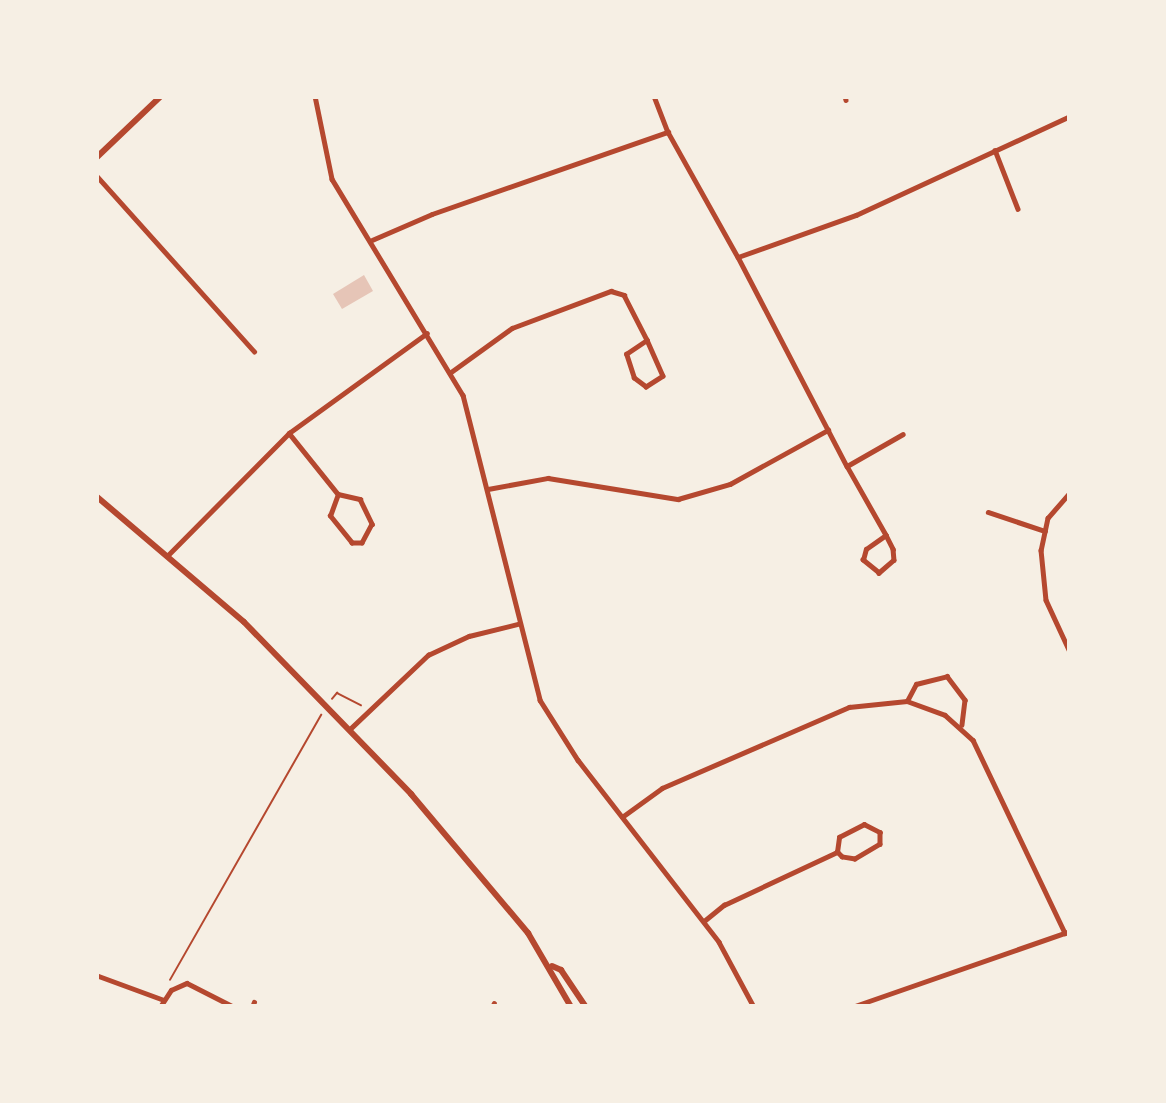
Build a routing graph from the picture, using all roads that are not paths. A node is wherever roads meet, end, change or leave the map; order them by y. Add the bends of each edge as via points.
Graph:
1 (161, 96) edge
2 (315, 96) edge
3 (654, 96) edge
4 (1070, 116) edge
5 (668, 132) junction
6 (995, 150) junction
7 (96, 158) edge
8 (96, 176) edge
9 (1018, 209) dead end
10 (371, 240) junction
11 (738, 257) junction
12 (427, 333) junction
13 (647, 340) junction
14 (254, 351) dead end
15 (451, 372) junction
16 (828, 430) junction
17 (289, 433) junction
18 (903, 434) dead end
19 (847, 466) junction
20 (488, 489) junction
21 (1070, 493) edge
22 (338, 494) junction
23 (96, 496) edge
24 (988, 512) dead end
25 (1045, 530) junction
26 (886, 535) junction
27 (168, 555) junction
28 (1070, 619) edge
29 (518, 624) junction
30 (1058, 625) junction
31 (1070, 652) edge
32 (907, 700) junction
33 (961, 728) junction
34 (350, 729) junction
35 (622, 817) junction
36 (837, 852) junction
37 (704, 921) junction
38 (1067, 932) edge
39 (552, 966) junction
40 (96, 975) edge
41 (162, 1004) edge
42 (234, 1007) edge
43 (571, 1007) edge
44 (586, 1007) edge
45 (754, 1007) edge
46 (852, 1007) edge

1 - 7 street
2 - 10 street via 332,179
3 - 5 street
4 - 6 street
5 - 10 street
5 - 11 street
6 - 9 street
6 - 11 street via 856,215
8 - 14 street
10 - 12 street
11 - 16 street
12 - 15 street
12 - 17 street
13 - 13 street via 663,376 646,387 626,354
13 - 15 street via 624,295 611,291 512,328
15 - 20 street
16 - 19 street
16 - 20 street via 730,484 678,499 548,478
17 - 22 street
17 - 27 street
18 - 19 street
19 - 26 street
20 - 29 street
21 - 25 street
22 - 22 street via 359,499 372,524 362,543 352,543 330,515
23 - 27 street
24 - 25 street
25 - 30 street via 1042,574
26 - 26 street via 894,560 879,573 862,560
27 - 34 street
28 - 30 street
29 - 34 street via 445,645
29 - 35 street via 550,720
30 - 31 street
32 - 33 street
32 - 33 street via 916,684 947,676 964,700
32 - 35 street via 849,707 662,788
33 - 38 street via 988,763
34 - 39 street
35 - 37 street
36 - 36 street via 842,834 864,824 880,832 876,850 855,860
36 - 37 street
37 - 45 street
38 - 46 street
39 - 43 street
39 - 44 street
40 - 41 street
41 - 42 street via 187,983

